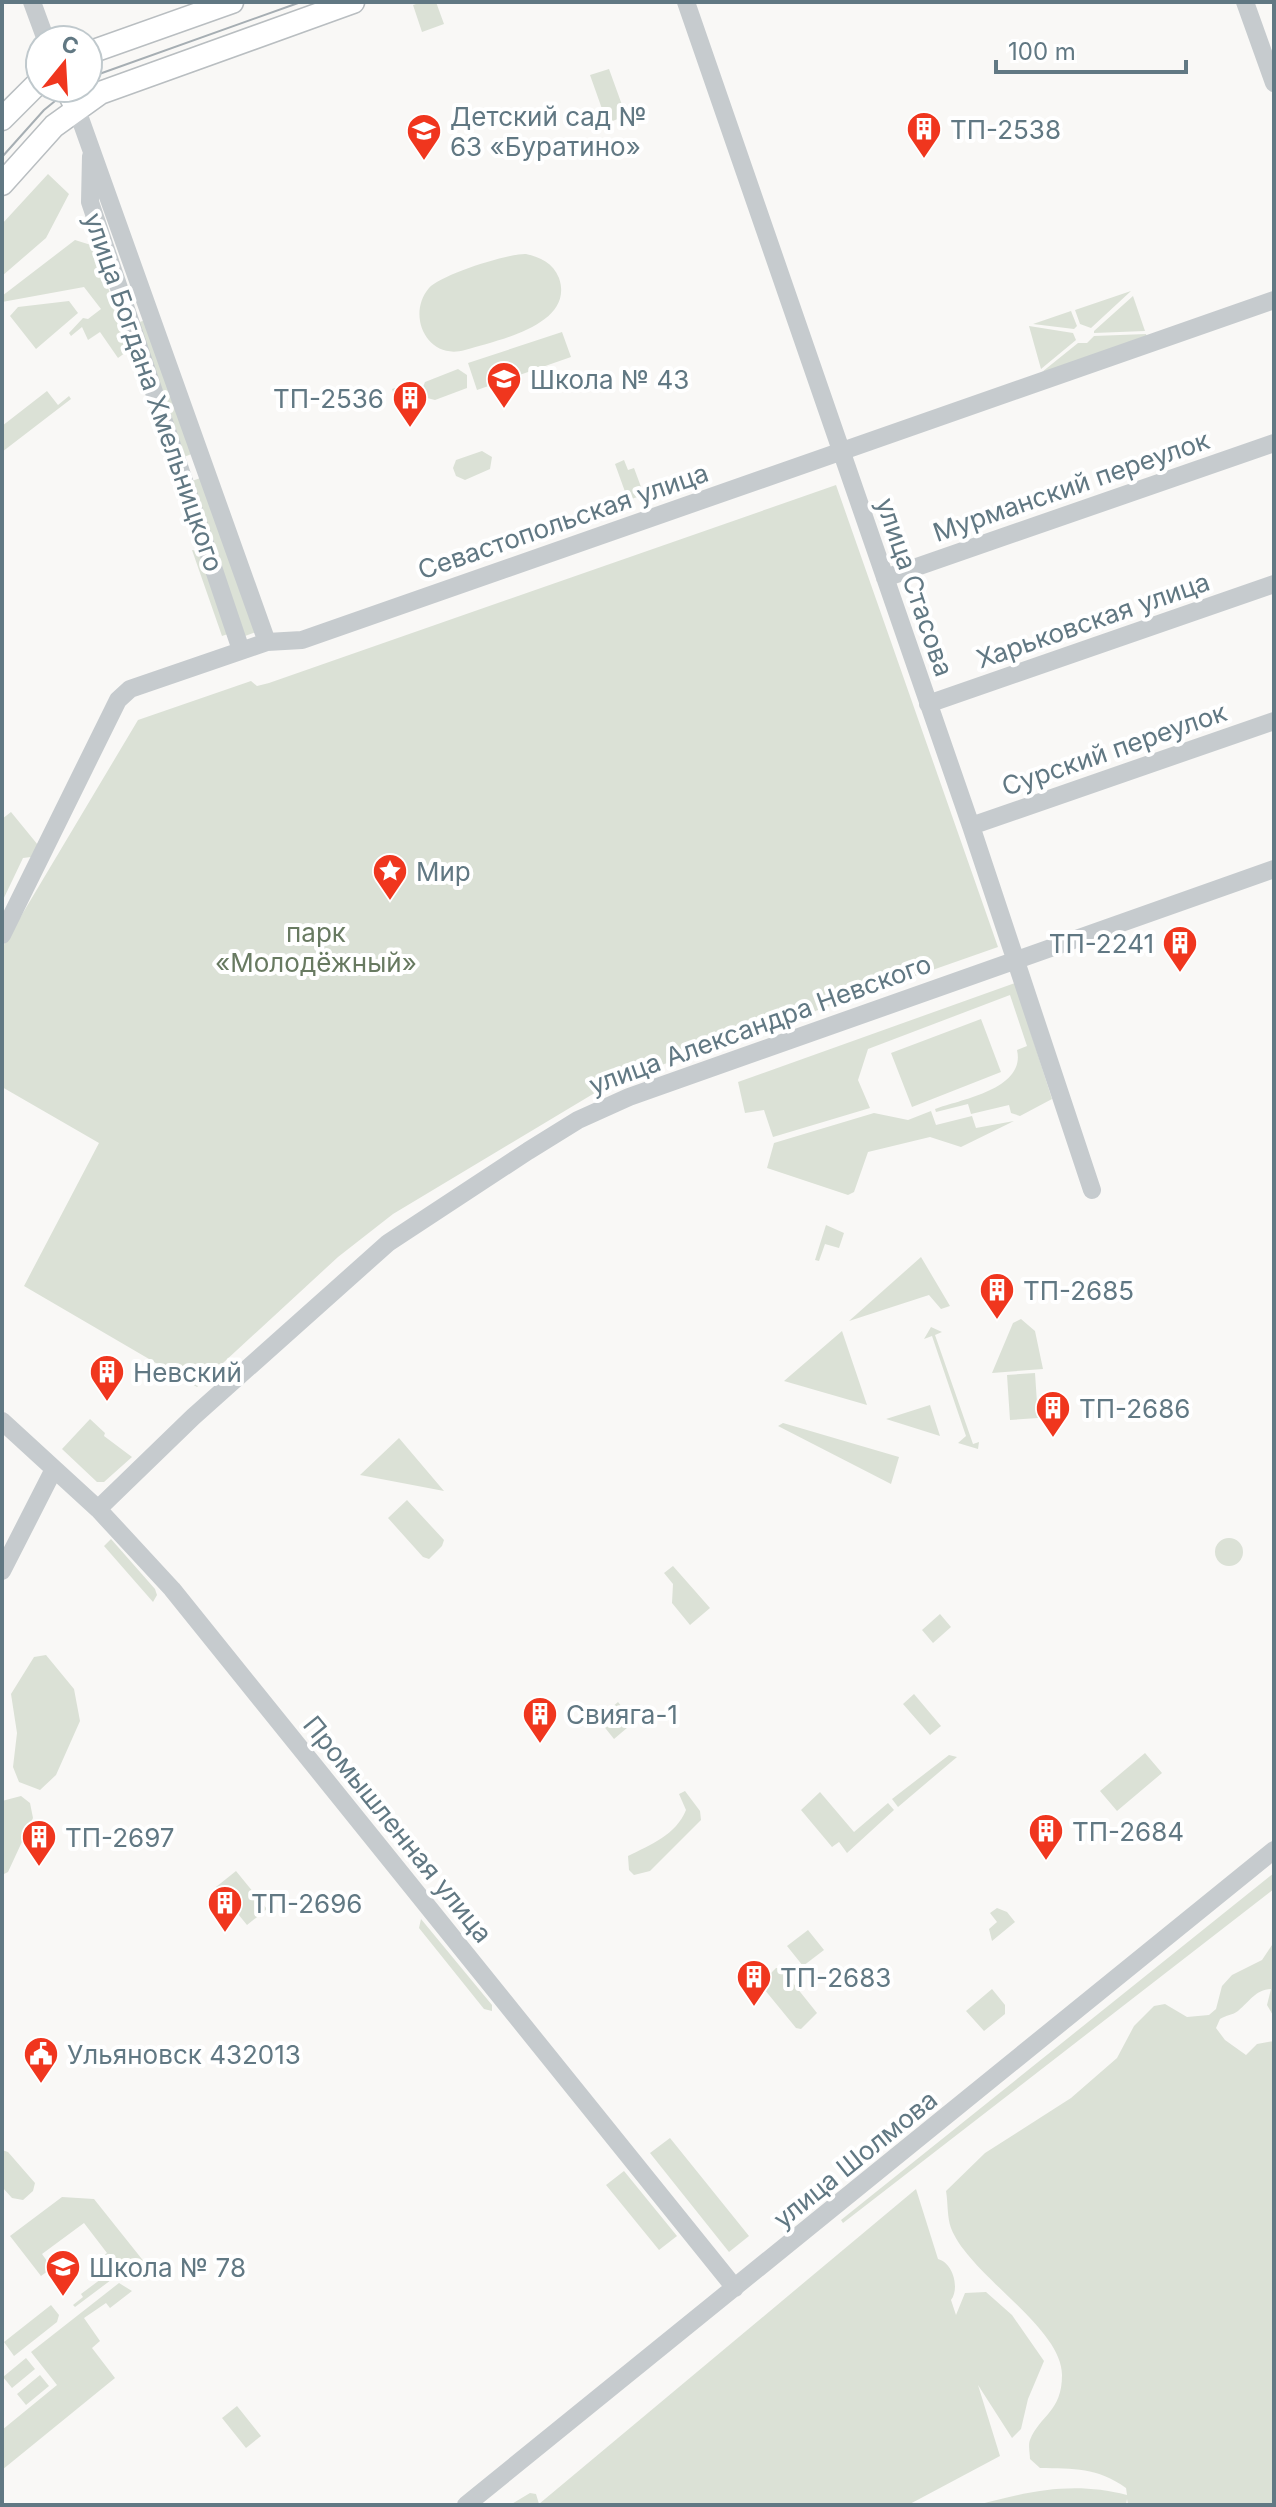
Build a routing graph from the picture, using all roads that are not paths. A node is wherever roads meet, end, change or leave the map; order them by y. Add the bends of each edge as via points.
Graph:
1 (32, 2) edge
2 (232, 2) edge
3 (353, 2) edge
4 (686, 2) edge
5 (1245, 2) edge
6 (40, 24) edge
7 (104, 47) edge
8 (1274, 83) edge
9 (104, 88) edge
10 (24, 97) edge
11 (66, 104) edge
12 (74, 104) edge
13 (2, 119) edge
14 (92, 145) junction
15 (2, 184) edge
16 (1274, 300) edge
17 (1274, 443) edge
18 (841, 452) junction
19 (885, 578) junction
20 (1274, 584) edge
21 (267, 642) junction
22 (241, 650) junction
23 (928, 704) junction
24 (1274, 721) edge
25 (971, 826) junction
26 (1274, 869) edge
27 (2, 935) edge
28 (1016, 959) junction
29 (1092, 1190) dead end
30 (2, 1421) edge
31 (54, 1469) junction
32 (98, 1509) junction
33 (2, 1571) edge
34 (1274, 1850) edge
35 (735, 2288) junction
36 (466, 2505) edge

1 - 6 street
2 - 7 main road
3 - 9 main road
4 - 18 street, улица Стасова
5 - 8 street
10 - 13 main road
11 - 15 main road
12 - 14 street, улица Богдана Хмельницкого
14 - 21 street
14 - 22 street, улица Богдана Хмельницкого via 90,202
16 - 18 street, Севастопольская улица
17 - 19 street, Мурманский переулок
18 - 19 street, улица Стасова
18 - 21 street, Севастопольская улица via 302,640
19 - 23 street, улица Стасова
20 - 23 street, Харьковская улица
21 - 22 street, Севастопольская улица
22 - 27 street, Севастопольская улица via 123,695
23 - 25 street, улица Стасова
24 - 25 street, Сурский переулок
25 - 28 street, улица Стасова
26 - 28 street, улица Александра Невского
28 - 29 street, улица Стасова
28 - 32 street, улица Александра Невского via 578,1120 388,1243
30 - 31 street, Промышленная улица
31 - 32 street, Промышленная улица
31 - 33 street
32 - 35 street, Промышленная улица via 172,1589
34 - 35 street, улица Шолмова
35 - 36 street, улица Шолмова

